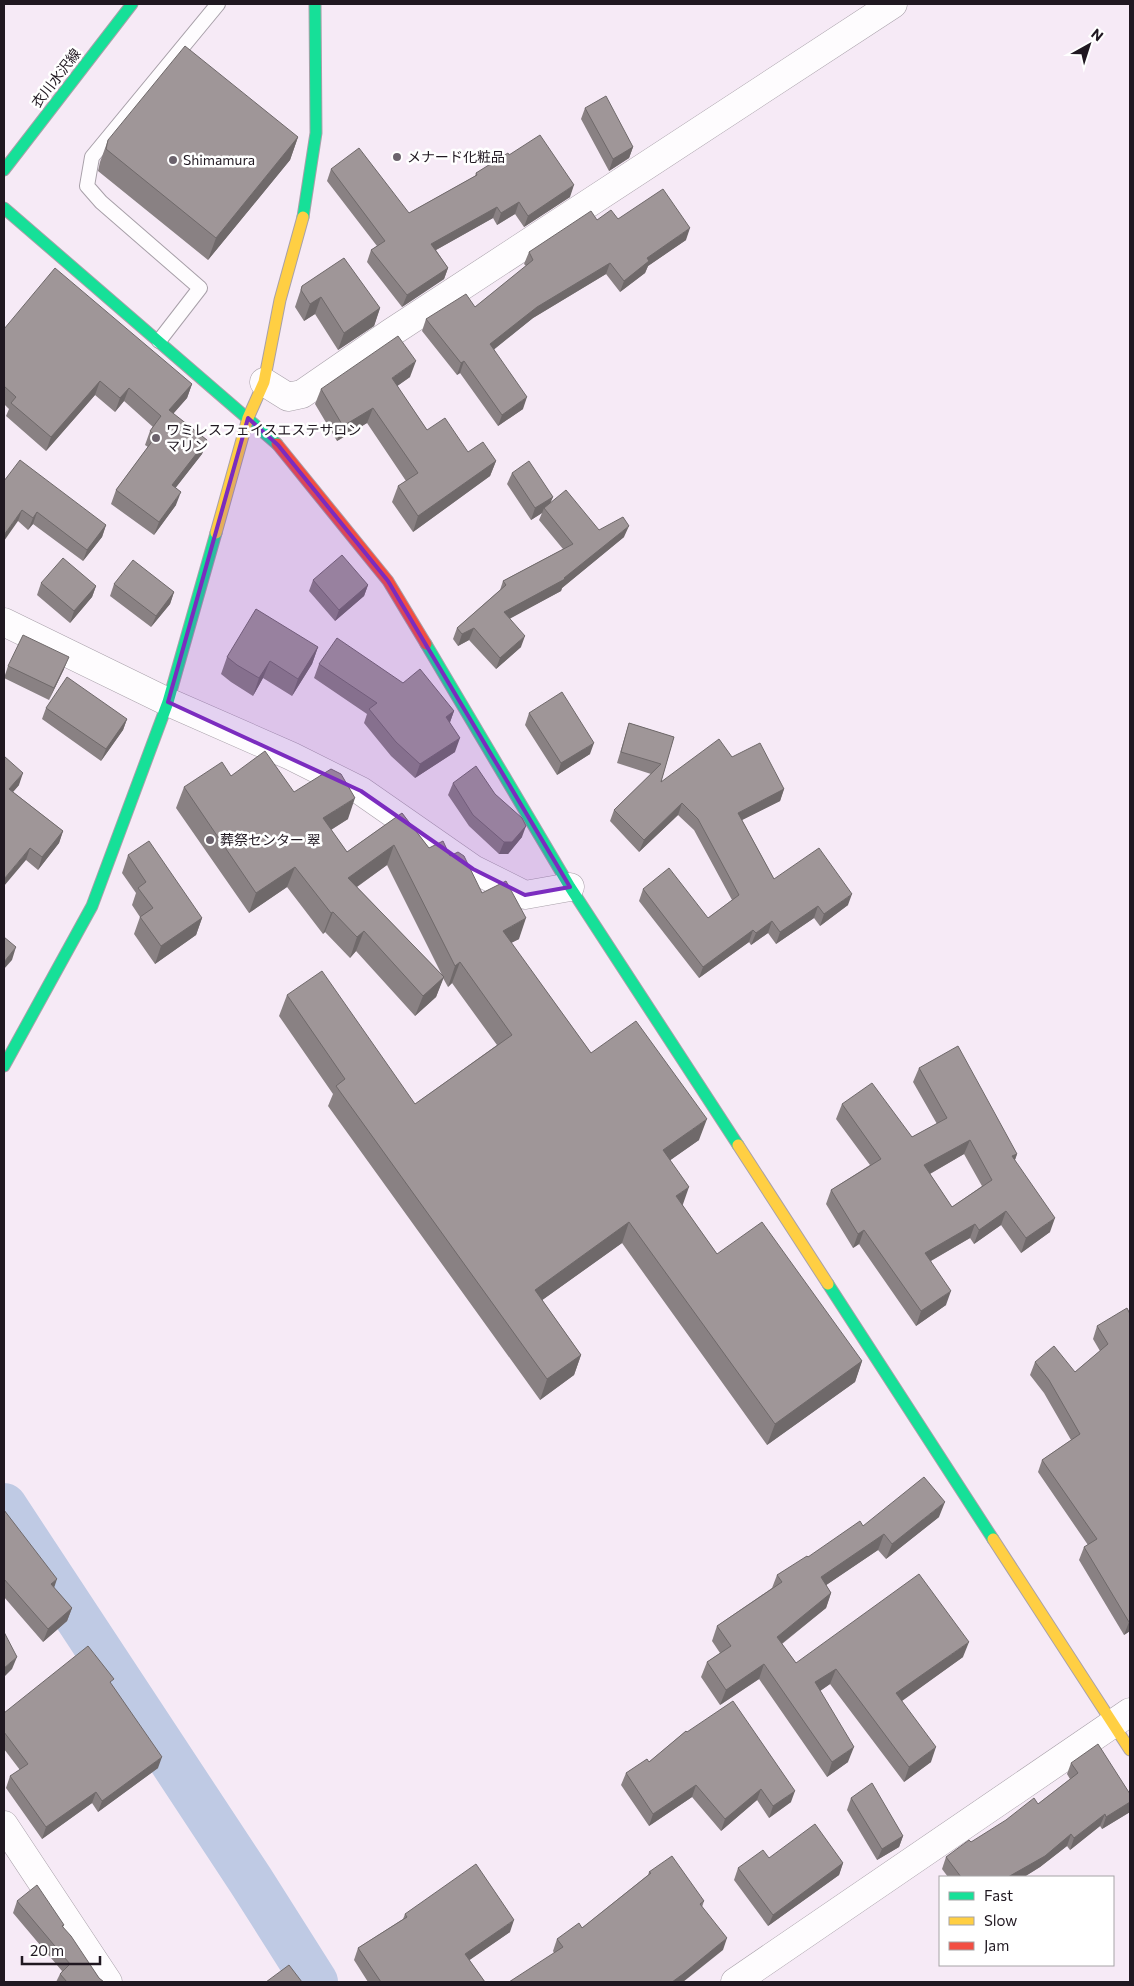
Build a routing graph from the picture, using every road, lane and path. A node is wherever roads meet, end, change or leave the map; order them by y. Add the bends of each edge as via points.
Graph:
1 (132, 4) edge
2 (218, 4) edge
3 (315, 4) edge
4 (893, 4) edge
5 (4, 170) edge
6 (4, 208) edge
7 (159, 342) junction
8 (264, 382) junction
9 (248, 418) junction
10 (4, 622) edge
11 (168, 702) junction
12 (570, 887) junction
13 (4, 1066) edge
14 (1121, 1718) edge
15 (1130, 1750) edge
16 (4, 1825) edge
17 (108, 1982) edge
18 (735, 1982) edge

1 - 5 street, 衣川水沢線
2 - 7 lane via 92,157 87,186 200,288
3 - 8 street via 316,133 305,209 280,300
4 - 8 street via 302,394 288,397
6 - 7 street
7 - 9 street
8 - 9 street
9 - 11 street
9 - 12 street via 278,445 388,582
10 - 11 street
11 - 12 street via 361,791 473,869 525,895
11 - 13 street via 92,906
12 - 14 street
14 - 15 street
14 - 18 street
16 - 17 street

